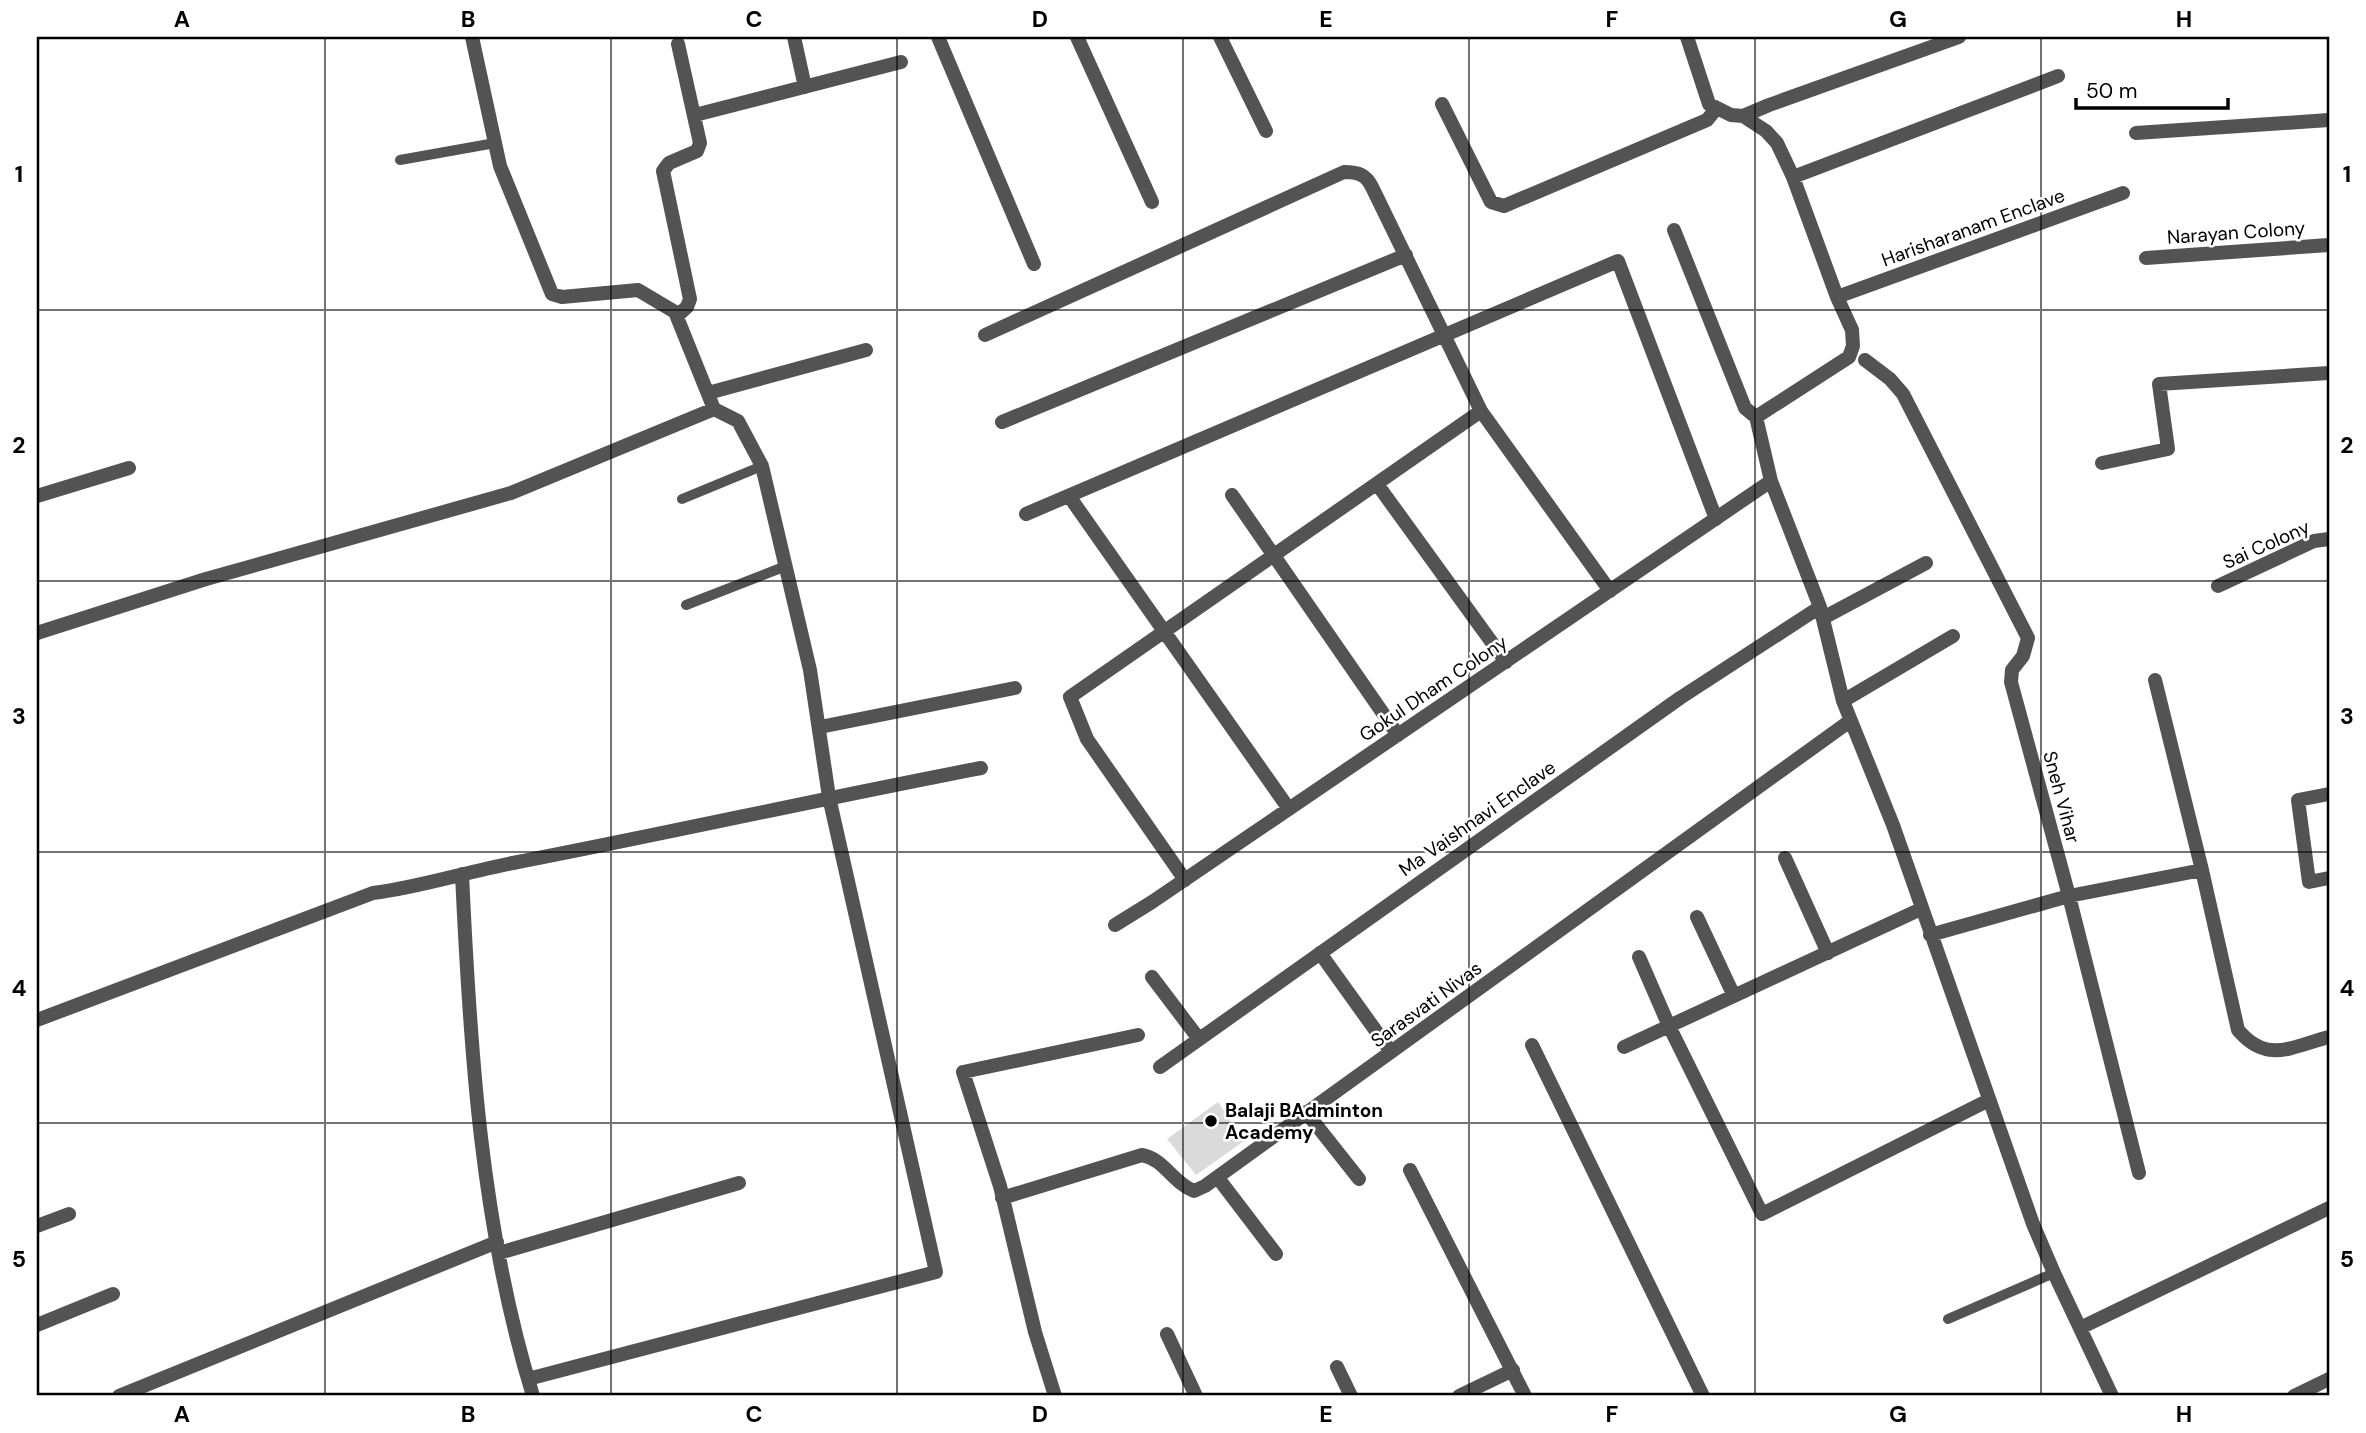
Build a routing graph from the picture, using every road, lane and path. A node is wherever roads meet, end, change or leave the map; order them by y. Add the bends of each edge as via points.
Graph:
1 (472, 37) edge
2 (794, 37) edge
3 (938, 37) edge
4 (1077, 37) edge
5 (1220, 37) edge
6 (1687, 37) edge
7 (1959, 37) edge
8 (678, 44) dead end
9 (901, 62) dead end
10 (2058, 76) dead end
11 (805, 87) junction
12 (1442, 104) dead end
13 (1717, 109) junction
14 (695, 115) junction
15 (1744, 116) junction
16 (2329, 120) edge
17 (1266, 131) dead end
18 (2136, 133) dead end
19 (495, 143) junction
20 (400, 160) dead end
21 (1793, 177) junction
22 (2123, 193) dead end
23 (1152, 202) dead end
24 (1674, 230) dead end
25 (2329, 245) edge
26 (1406, 254) junction
27 (2146, 258) dead end
28 (1034, 264) dead end
29 (1837, 297) junction
30 (678, 315) junction
31 (1444, 334) junction
32 (985, 335) dead end
33 (866, 350) dead end
34 (1865, 360) dead end
35 (2329, 373) edge
36 (708, 393) junction
37 (714, 410) junction
38 (1481, 411) junction
39 (1756, 417) junction
40 (1002, 422) dead end
41 (2102, 463) dead end
42 (762, 466) junction
43 (129, 468) dead end
44 (1771, 481) junction
45 (1377, 484) junction
46 (1232, 495) dead end
47 (37, 496) edge
48 (1069, 496) junction
49 (682, 499) dead end
50 (1026, 514) dead end
51 (1716, 519) junction
52 (2329, 539) edge
53 (1273, 555) junction
54 (1926, 563) dead end
55 (786, 566) junction
56 (2218, 586) dead end
57 (1610, 591) junction
58 (686, 606) dead end
59 (1822, 612) junction
60 (1165, 630) junction
61 (37, 633) edge
62 (1953, 636) dead end
63 (1506, 662) junction
64 (2155, 680) dead end
65 (1015, 688) dead end
66 (1843, 701) junction
67 (1850, 721) junction
68 (820, 727) junction
69 (1398, 735) junction
70 (981, 768) dead end
71 (2329, 794) edge
72 (829, 797) junction
73 (1289, 809) junction
74 (1785, 859) dead end
75 (2202, 870) junction
76 (462, 874) junction
77 (2329, 878) edge
78 (1185, 880) junction
79 (2069, 896) junction
80 (1921, 909) junction
81 (1697, 917) dead end
82 (1115, 925) dead end
83 (1930, 935) junction
84 (1320, 953) junction
85 (1828, 953) junction
86 (1639, 957) dead end
87 (1152, 977) dead end
88 (1734, 996) junction
89 (37, 1020) edge
90 (1669, 1026) junction
91 (1138, 1035) dead end
92 (2329, 1037) edge
93 (1199, 1039) junction
94 (1532, 1045) dead end
95 (1624, 1047) dead end
96 (1391, 1052) junction
97 (1160, 1067) dead end
98 (1989, 1100) junction
99 (1306, 1112) junction
100 (1410, 1170) dead end
101 (2139, 1173) dead end
102 (1218, 1178) junction
103 (1359, 1179) dead end
104 (739, 1183) dead end
105 (1002, 1198) junction
106 (2329, 1208) edge
107 (69, 1214) dead end
108 (37, 1226) edge
109 (498, 1247) junction
110 (1276, 1254) dead end
111 (2054, 1273) junction
112 (113, 1294) dead end
113 (1948, 1319) dead end
114 (37, 1325) edge
115 (2080, 1328) junction
116 (1167, 1334) dead end
117 (1337, 1367) dead end
118 (1513, 1370) junction
119 (528, 1379) junction
120 (2329, 1379) edge
121 (119, 1396) edge
122 (533, 1396) edge
123 (1055, 1396) edge
124 (1196, 1396) edge
125 (1350, 1396) edge
126 (1459, 1396) edge
127 (1525, 1396) edge
128 (1703, 1396) edge
129 (2112, 1396) edge
130 (2294, 1396) edge

1 - 19 street
2 - 11 street
3 - 28 street
4 - 23 street
5 - 17 street
6 - 13 street via 1709,104
7 - 15 street
8 - 14 street
9 - 11 street
10 - 21 street
11 - 14 street
12 - 13 street via 1491,202 1504,206 1706,120
13 - 15 street
14 - 30 street via 700,148 669,163 663,171 690,299
15 - 21 street via 1777,143
16 - 18 street
19 - 20 lane
19 - 30 street via 552,294 638,290
21 - 29 street
22 - 29 street, Harisharanam Enclave
24 - 39 street via 1745,408
25 - 27 street, Narayan Colony
26 - 31 street
26 - 32 street via 1367,177 1344,172
26 - 40 street
29 - 39 street via 1852,330 1849,357
30 - 36 street
31 - 38 street
31 - 48 street
31 - 51 street via 1618,261
33 - 36 street
34 - 79 street, Sneh Vihar via 1903,394 2028,638 2011,682
35 - 41 street via 2160,384 2168,449
36 - 37 street
37 - 42 street via 738,421
37 - 61 street via 511,493 206,579
38 - 45 street
38 - 57 street
39 - 44 street
42 - 49 lane
42 - 55 street
43 - 47 street
44 - 51 street, Gokul Dham Colony
44 - 59 street
45 - 53 street
45 - 63 street
46 - 53 street
48 - 50 street
48 - 60 street
51 - 57 street, Gokul Dham Colony
52 - 56 street, Sai Colony via 2314,541
53 - 60 street
53 - 69 street
54 - 59 street, Ma Vaishnavi Enclave
55 - 58 lane
55 - 68 street
57 - 63 street, Gokul Dham Colony
59 - 66 street
59 - 84 street, Ma Vaishnavi Enclave via 1680,698
60 - 73 street
60 - 78 street via 1070,697 1087,739
62 - 66 street
63 - 69 street, Gokul Dham Colony
64 - 75 street
65 - 68 street
66 - 67 street
67 - 80 street
67 - 96 street, Sarasvati Nivas
68 - 72 street
69 - 73 street, Gokul Dham Colony
70 - 72 street
71 - 77 street via 2298,800 2309,882
72 - 76 street
72 - 119 street via 936,1272
73 - 78 street, Gokul Dham Colony
74 - 85 street
75 - 79 street
75 - 92 street via 2238,1030 2250,1044 2271,1052
76 - 89 street via 373,893
76 - 109 street via 474,1065
78 - 82 street, Gokul Dham Colony
79 - 83 street
79 - 101 street, Sneh Vihar
80 - 83 street
80 - 85 street
81 - 88 street
83 - 98 street
84 - 93 street, Ma Vaishnavi Enclave
84 - 96 street
85 - 88 street
86 - 90 street
87 - 93 street
88 - 90 street
90 - 95 street
90 - 98 street via 1762,1214
91 - 105 street via 963,1072
93 - 97 street, Ma Vaishnavi Enclave
94 - 128 street
96 - 99 street, Sarasvati Nivas
98 - 111 street
99 - 102 street, Sarasvati Nivas
99 - 103 street
100 - 118 street
102 - 105 street, Sarasvati Nivas via 1194,1191 1157,1160 1142,1155
102 - 110 street
104 - 109 street
105 - 123 street
106 - 115 street
107 - 108 street
109 - 119 street
109 - 121 street
111 - 113 lane
111 - 115 street
112 - 114 street
115 - 129 street
116 - 124 street
117 - 125 street
118 - 126 street
118 - 127 street
119 - 122 street
120 - 130 street

